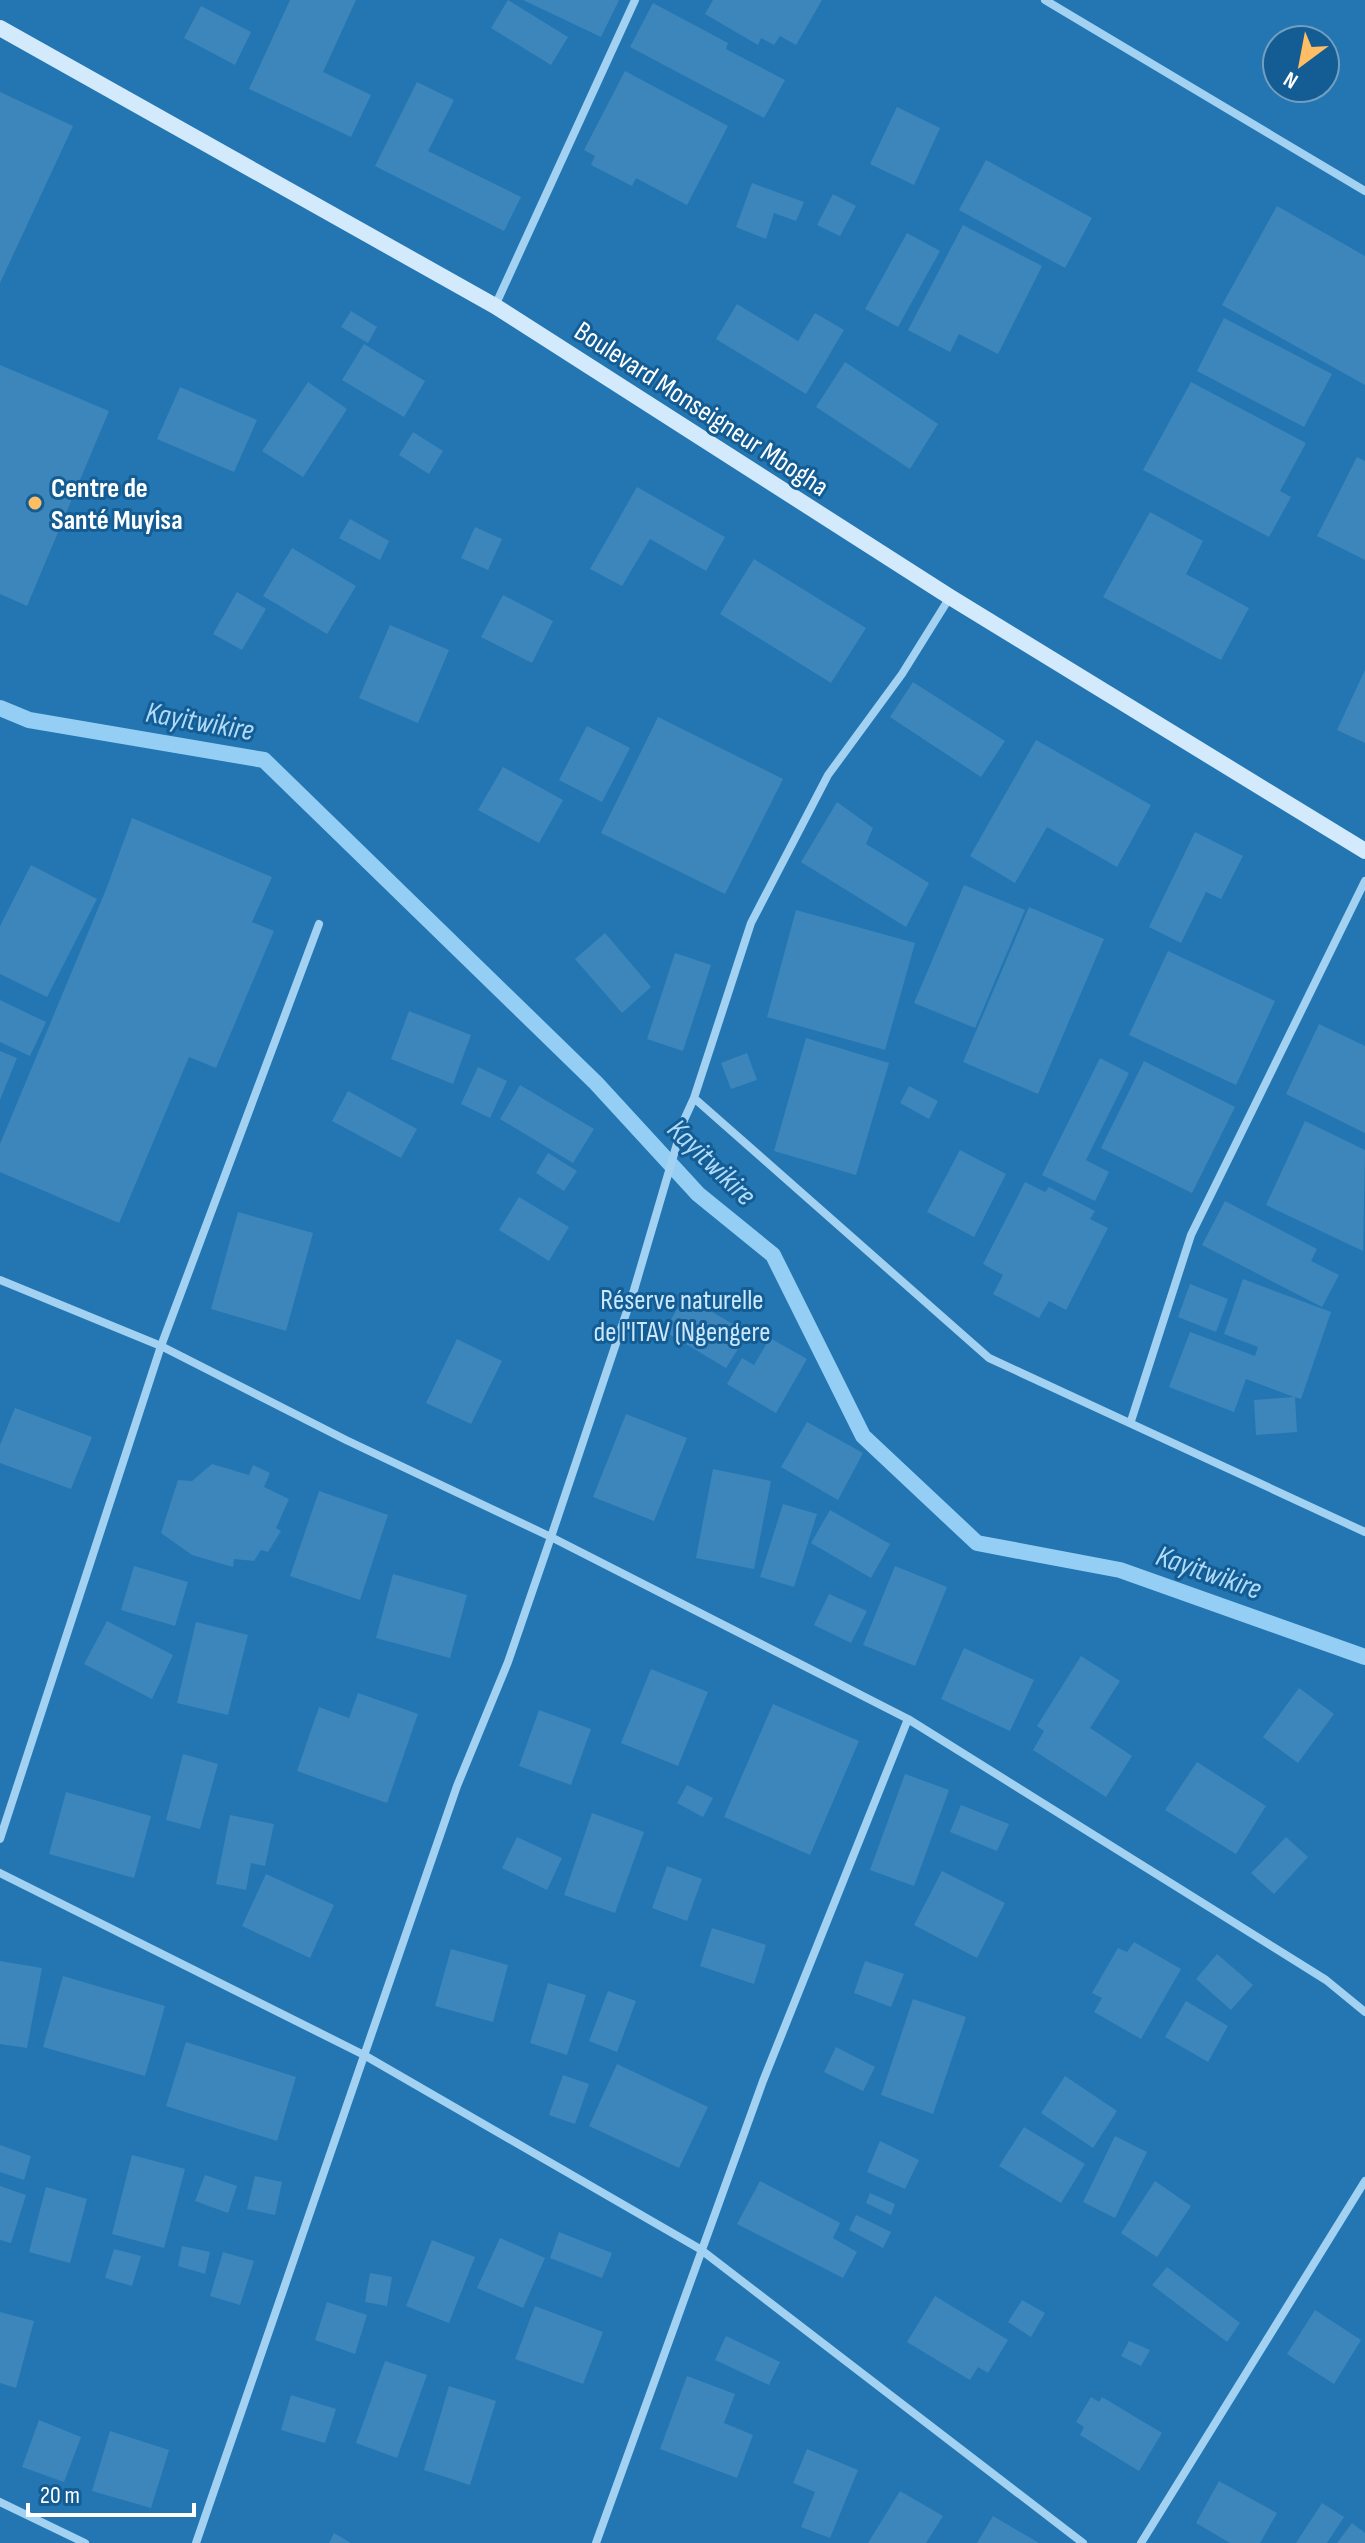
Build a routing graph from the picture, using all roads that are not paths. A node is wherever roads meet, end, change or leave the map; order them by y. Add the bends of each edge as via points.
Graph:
1 (635, 0) edge
2 (1045, 0) edge
3 (0, 28) edge
4 (1365, 191) edge
5 (495, 306) junction
6 (950, 597) junction
7 (1365, 851) edge
8 (1365, 881) edge
9 (319, 924) dead end
10 (694, 1098) junction
11 (0, 1280) edge
12 (161, 1346) junction
13 (1131, 1421) junction
14 (1365, 1532) edge
15 (551, 1537) junction
16 (908, 1719) junction
17 (0, 1839) edge
18 (0, 1873) edge
19 (1365, 2012) edge
20 (364, 2055) junction
21 (1365, 2181) edge
22 (700, 2249) junction
23 (0, 2502) edge
24 (85, 2543) edge
25 (196, 2543) edge
26 (596, 2543) edge
27 (1083, 2543) edge
28 (1141, 2543) edge

1 - 5 street
2 - 4 street
3 - 5 street, Boulevard Monseigneur Mbogha
5 - 6 street, Boulevard Monseigneur Mbogha
6 - 7 street, Boulevard Monseigneur Mbogha
6 - 10 street via 828,775 751,923
8 - 13 street via 1191,1235
9 - 12 street
10 - 13 street via 989,1358
10 - 15 street
11 - 12 street
12 - 15 street
12 - 17 street
13 - 14 street
15 - 16 street
15 - 20 street
16 - 19 street via 1326,1980
16 - 22 street
18 - 20 street
20 - 22 street
20 - 25 street
21 - 28 street
22 - 26 street
22 - 27 street
23 - 24 street

